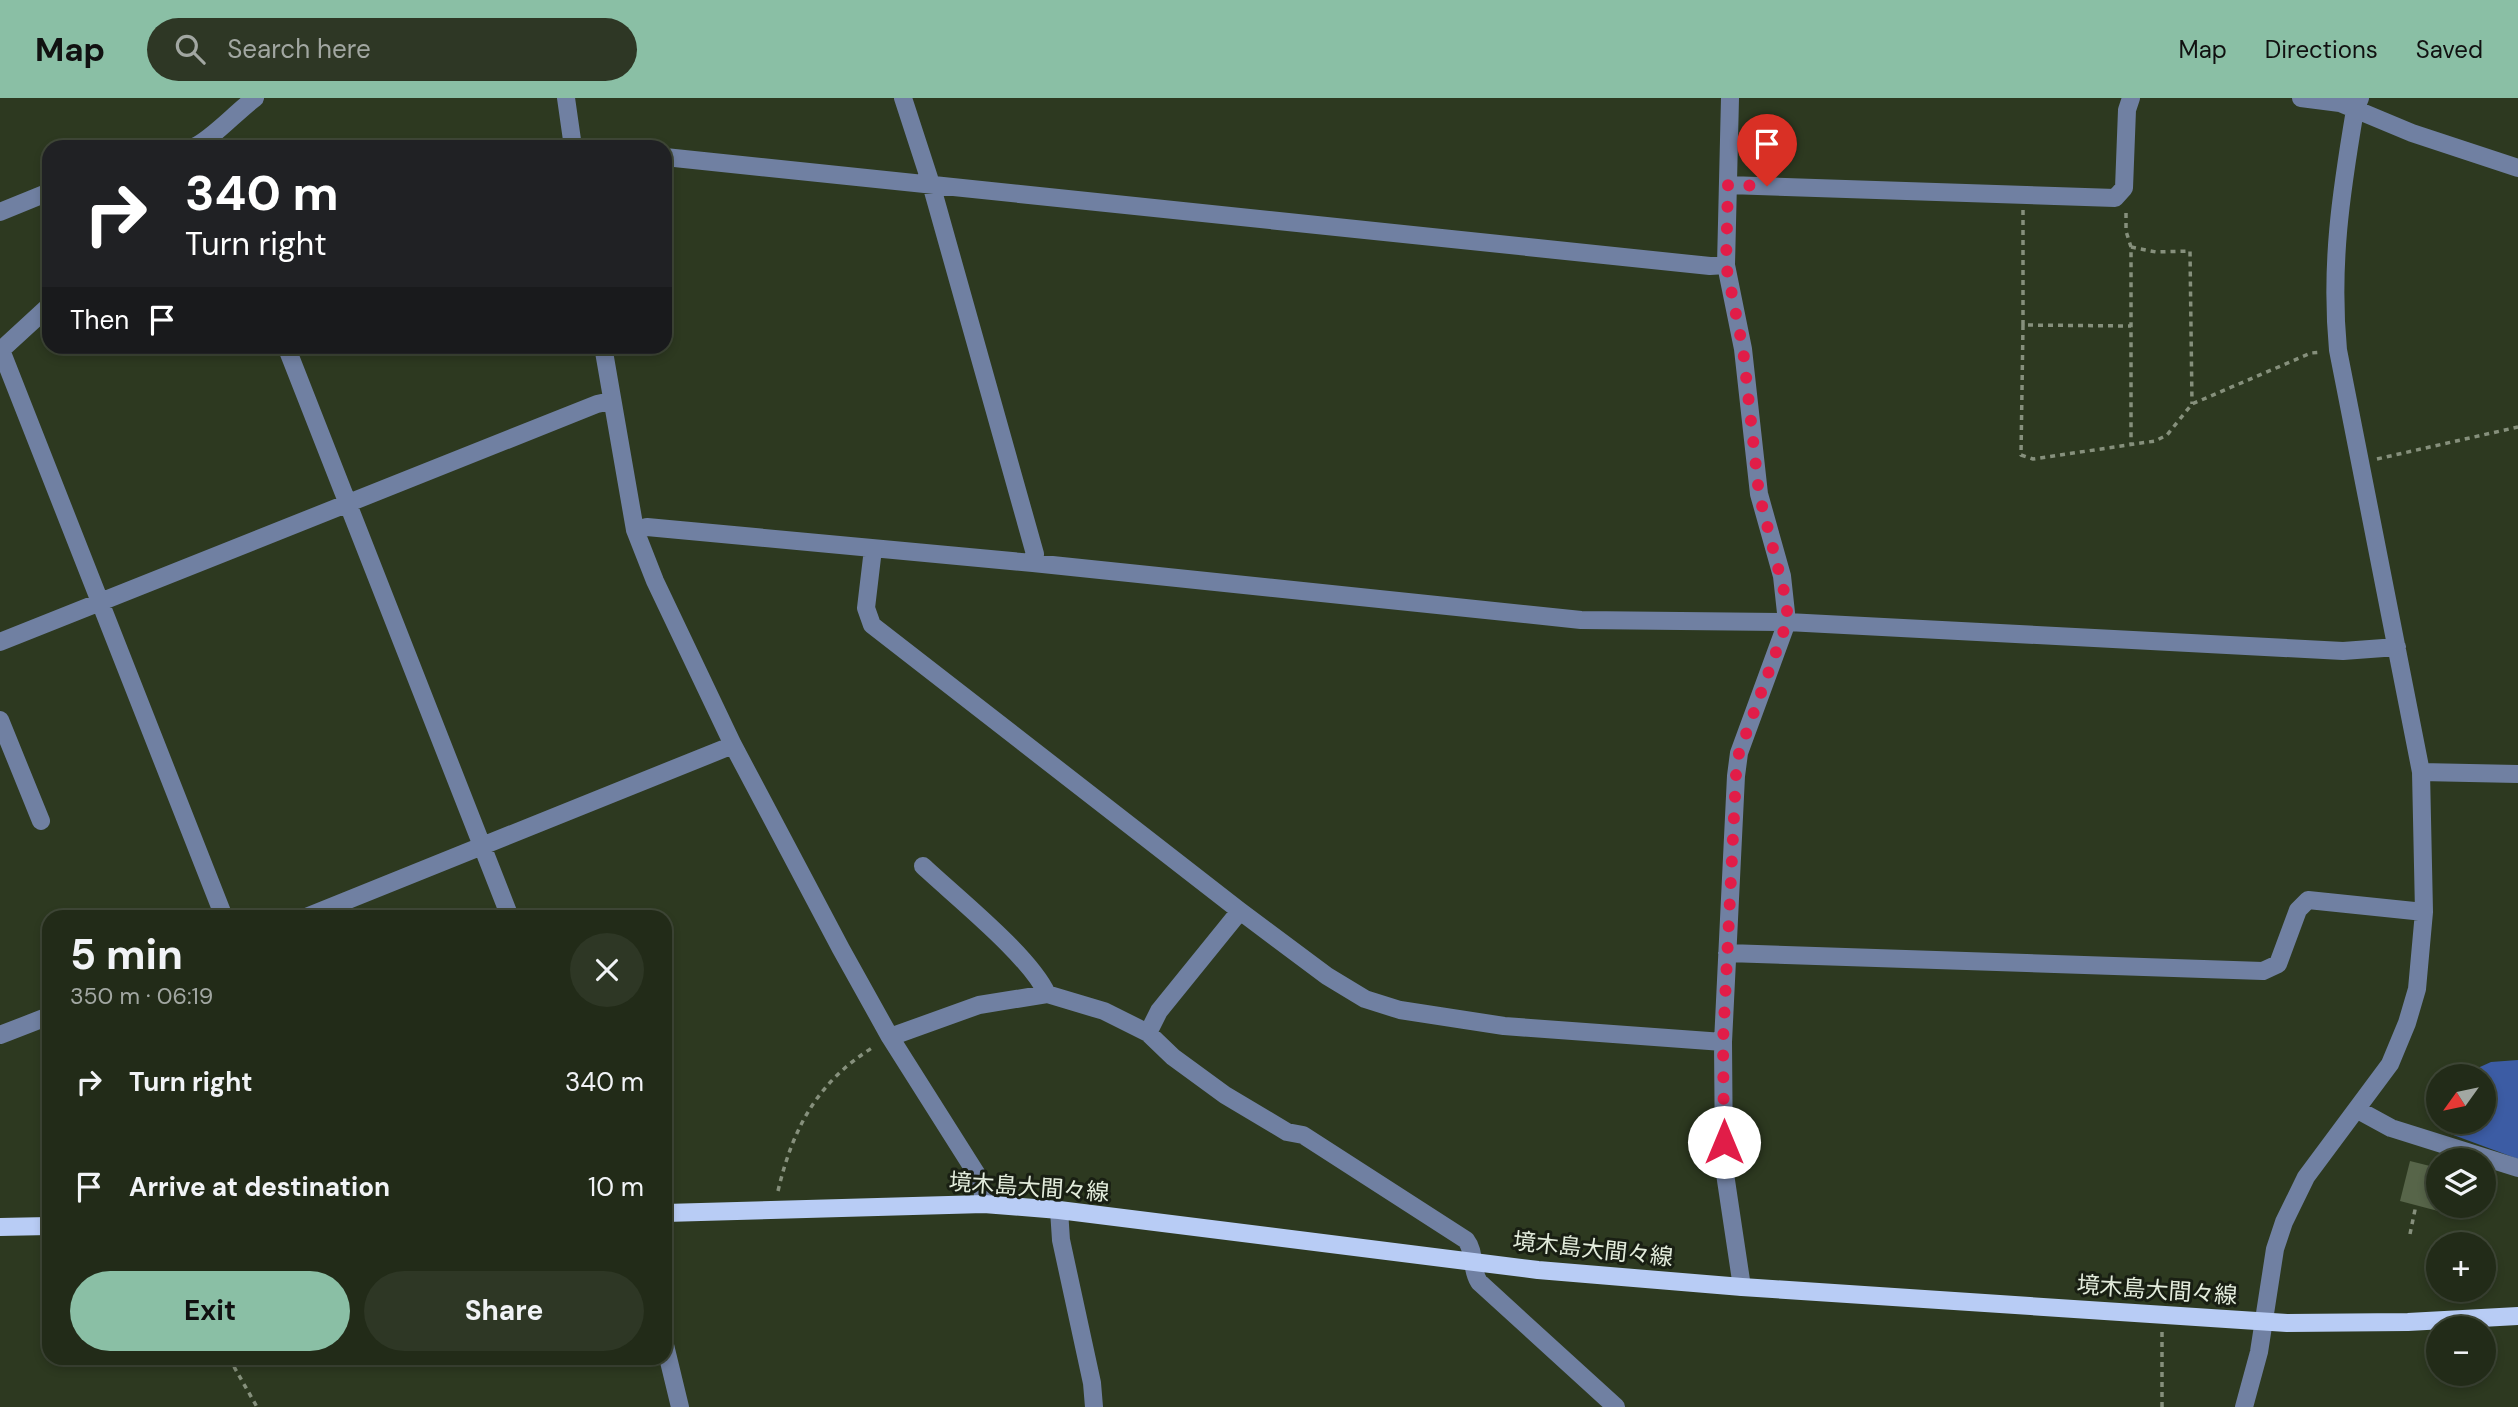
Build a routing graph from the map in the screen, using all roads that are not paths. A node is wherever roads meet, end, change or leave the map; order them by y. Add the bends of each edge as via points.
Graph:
1 (255, 98) edge
2 (566, 98) edge
3 (903, 98) edge
4 (1730, 98) edge
5 (2131, 98) edge
6 (2301, 98) edge
7 (2358, 104) edge
8 (206, 140) edge
9 (572, 140) edge
10 (672, 158) edge
11 (2518, 168) edge
12 (931, 184) junction
13 (1728, 185) junction
14 (42, 195) edge
15 (0, 212) edge
16 (1726, 265) junction
17 (42, 312) edge
18 (289, 354) edge
19 (604, 354) edge
20 (611, 401) junction
21 (347, 504) junction
22 (635, 530) junction
23 (873, 549) junction
24 (1033, 563) junction
25 (100, 601) junction
26 (1787, 622) junction
27 (0, 642) edge
28 (2397, 647) junction
29 (0, 720) edge
30 (733, 745) junction
31 (2421, 772) junction
32 (2518, 774) edge
33 (41, 821) dead end
34 (483, 847) junction
35 (923, 866) dead end
36 (221, 910) edge
37 (324, 910) edge
38 (507, 910) edge
39 (1240, 911) junction
40 (2424, 912) junction
41 (1727, 953) junction
42 (1047, 994) junction
43 (42, 1019) edge
44 (1148, 1033) junction
45 (0, 1035) edge
46 (890, 1037) junction
47 (1723, 1042) junction
48 (2358, 1110) junction
49 (2518, 1168) edge
50 (984, 1204) junction
51 (1059, 1210) junction
52 (672, 1213) edge
53 (42, 1226) edge
54 (0, 1227) edge
55 (1474, 1261) junction
56 (1742, 1287) junction
57 (2518, 1316) edge
58 (2264, 1322) junction
59 (670, 1365) edge
60 (680, 1407) edge
61 (1094, 1407) edge
62 (1616, 1407) edge
63 (2244, 1407) edge

1 - 8 street
2 - 9 street
3 - 12 street
4 - 13 street
5 - 13 street via 2124,188 2108,199
6 - 7 street
7 - 11 street via 2412,133
7 - 28 street via 2341,197 2333,283 2337,350
10 - 12 street
12 - 16 street
12 - 24 street via 1035,554
13 - 16 street
14 - 15 street
16 - 26 street via 1743,349 1759,494 1782,576
17 - 25 street via 1,350
18 - 21 street
19 - 20 street
20 - 21 street
20 - 22 street
21 - 25 street
21 - 34 street
22 - 23 street via 647,527
22 - 30 street
23 - 24 street
23 - 39 street via 866,608 872,625
24 - 26 street via 1581,620
25 - 27 street
25 - 36 street
26 - 28 street via 2343,651
26 - 41 street via 1739,753
28 - 31 street
29 - 33 street
30 - 34 street
30 - 46 street
31 - 32 street
31 - 40 street
34 - 37 street
34 - 38 street
35 - 42 street via 1009,946 1042,982
39 - 44 street via 1159,1012
39 - 47 street via 1336,982 1380,1006 1504,1027
40 - 41 street via 2308,900 2298,910 2278,964 2263,971
40 - 48 street via 2417,989 2407,1023 2390,1064
41 - 47 street
42 - 44 street via 1104,1011
42 - 46 street via 979,1005
43 - 45 street
44 - 55 street via 1225,1095 1287,1132 1303,1135 1449,1226 1473,1248
46 - 50 street via 976,1172
47 - 56 street via 1724,1167
48 - 49 street via 2391,1128
48 - 58 street via 2298,1189 2275,1249
50 - 51 main road, 境木島大間々線
50 - 52 main road, 境木島大間々線
51 - 55 main road, 境木島大間々線
51 - 61 street
53 - 54 main road
55 - 56 main road, 境木島大間々線
55 - 62 street via 1479,1282
56 - 58 main road, 境木島大間々線
57 - 58 main road, 境木島大間々線
58 - 63 street
59 - 60 street

